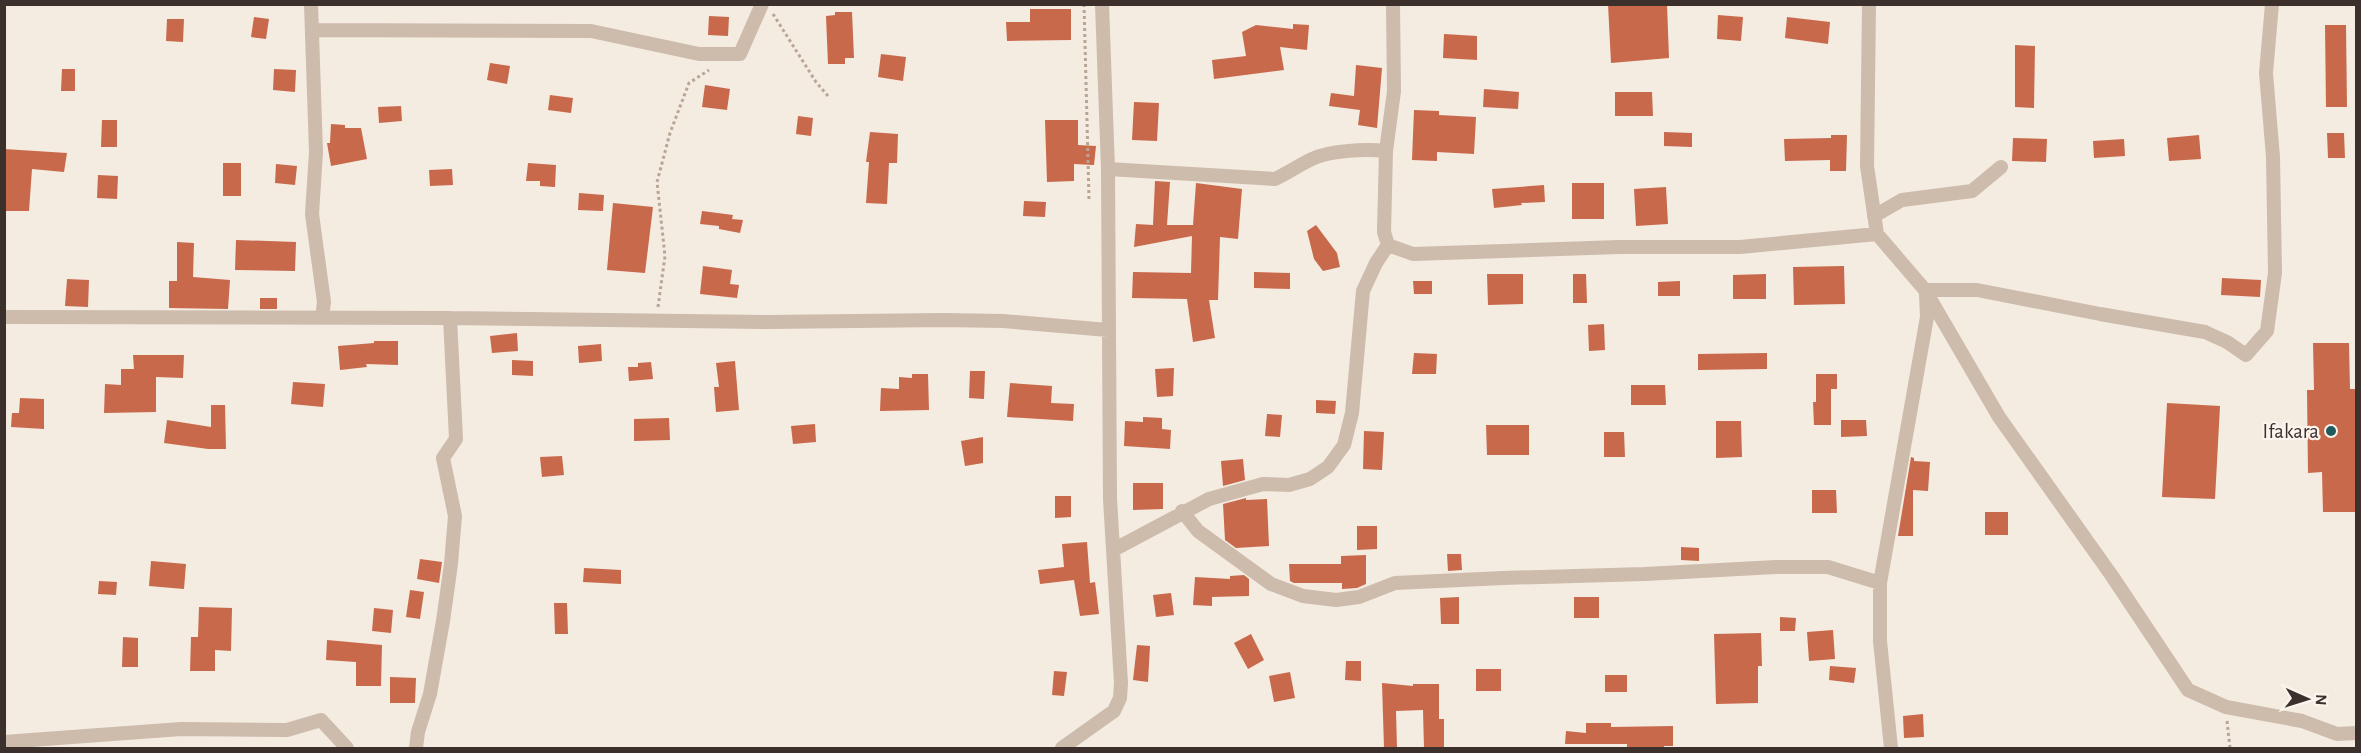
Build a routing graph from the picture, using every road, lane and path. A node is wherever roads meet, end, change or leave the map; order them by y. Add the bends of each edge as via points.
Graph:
1 (311, 4) edge
2 (1084, 4) edge
3 (1102, 4) edge
4 (1393, 4) edge
5 (1869, 4) edge
6 (2272, 4) edge
7 (767, 9) edge
8 (313, 30) junction
9 (714, 67) dead end
10 (828, 96) dead end
11 (1386, 151) junction
12 (2001, 167) dead end
13 (1108, 169) junction
14 (1089, 199) dead end
15 (1874, 216) junction
16 (1877, 234) junction
17 (1388, 244) junction
18 (1925, 290) junction
19 (4, 317) edge
20 (322, 318) junction
21 (450, 318) junction
22 (656, 321) junction
23 (1108, 330) junction
24 (1182, 512) junction
25 (1115, 549) junction
26 (1880, 583) junction
27 (2226, 707) junction
28 (2356, 733) edge
29 (4, 742) edge
30 (347, 748) edge
31 (416, 748) edge
32 (1062, 748) edge
33 (1891, 748) edge
34 (2230, 748) edge

1 - 8 street
2 - 14 path
3 - 13 street
4 - 11 street via 1394,91
5 - 15 street via 1867,166
6 - 18 street via 2266,73 2273,158 2274,273 2267,331 2246,354 2205,332 1977,290
7 - 8 street via 740,54 699,54 591,31
7 - 10 path
8 - 20 street via 316,152 312,214 324,302
9 - 22 path via 689,83 657,182 665,256
11 - 13 street via 1362,149 1314,158 1275,178
11 - 17 street via 1384,232
12 - 15 street via 1972,191 1902,200
13 - 23 street
15 - 16 street
16 - 17 street via 1740,247 1619,247 1440,255 1413,254
16 - 18 street
17 - 24 street via 1363,291 1352,413 1338,455 1310,479 1289,485 1241,488
18 - 26 street via 1928,317
18 - 27 street via 1999,417 2188,690
19 - 20 street
20 - 21 street
21 - 22 street
21 - 31 street via 456,439 443,458 455,516 443,621
22 - 23 street via 1003,321
23 - 25 street via 1110,499
24 - 25 street
24 - 26 street via 1198,531 1271,585 1303,596 1336,600 1359,597 1395,583 1776,567 1828,567
25 - 32 street via 1120,698 1109,717
26 - 33 street via 1880,641
27 - 28 street via 2302,721 2337,734
27 - 34 path
29 - 30 street via 181,729 287,730 321,720

